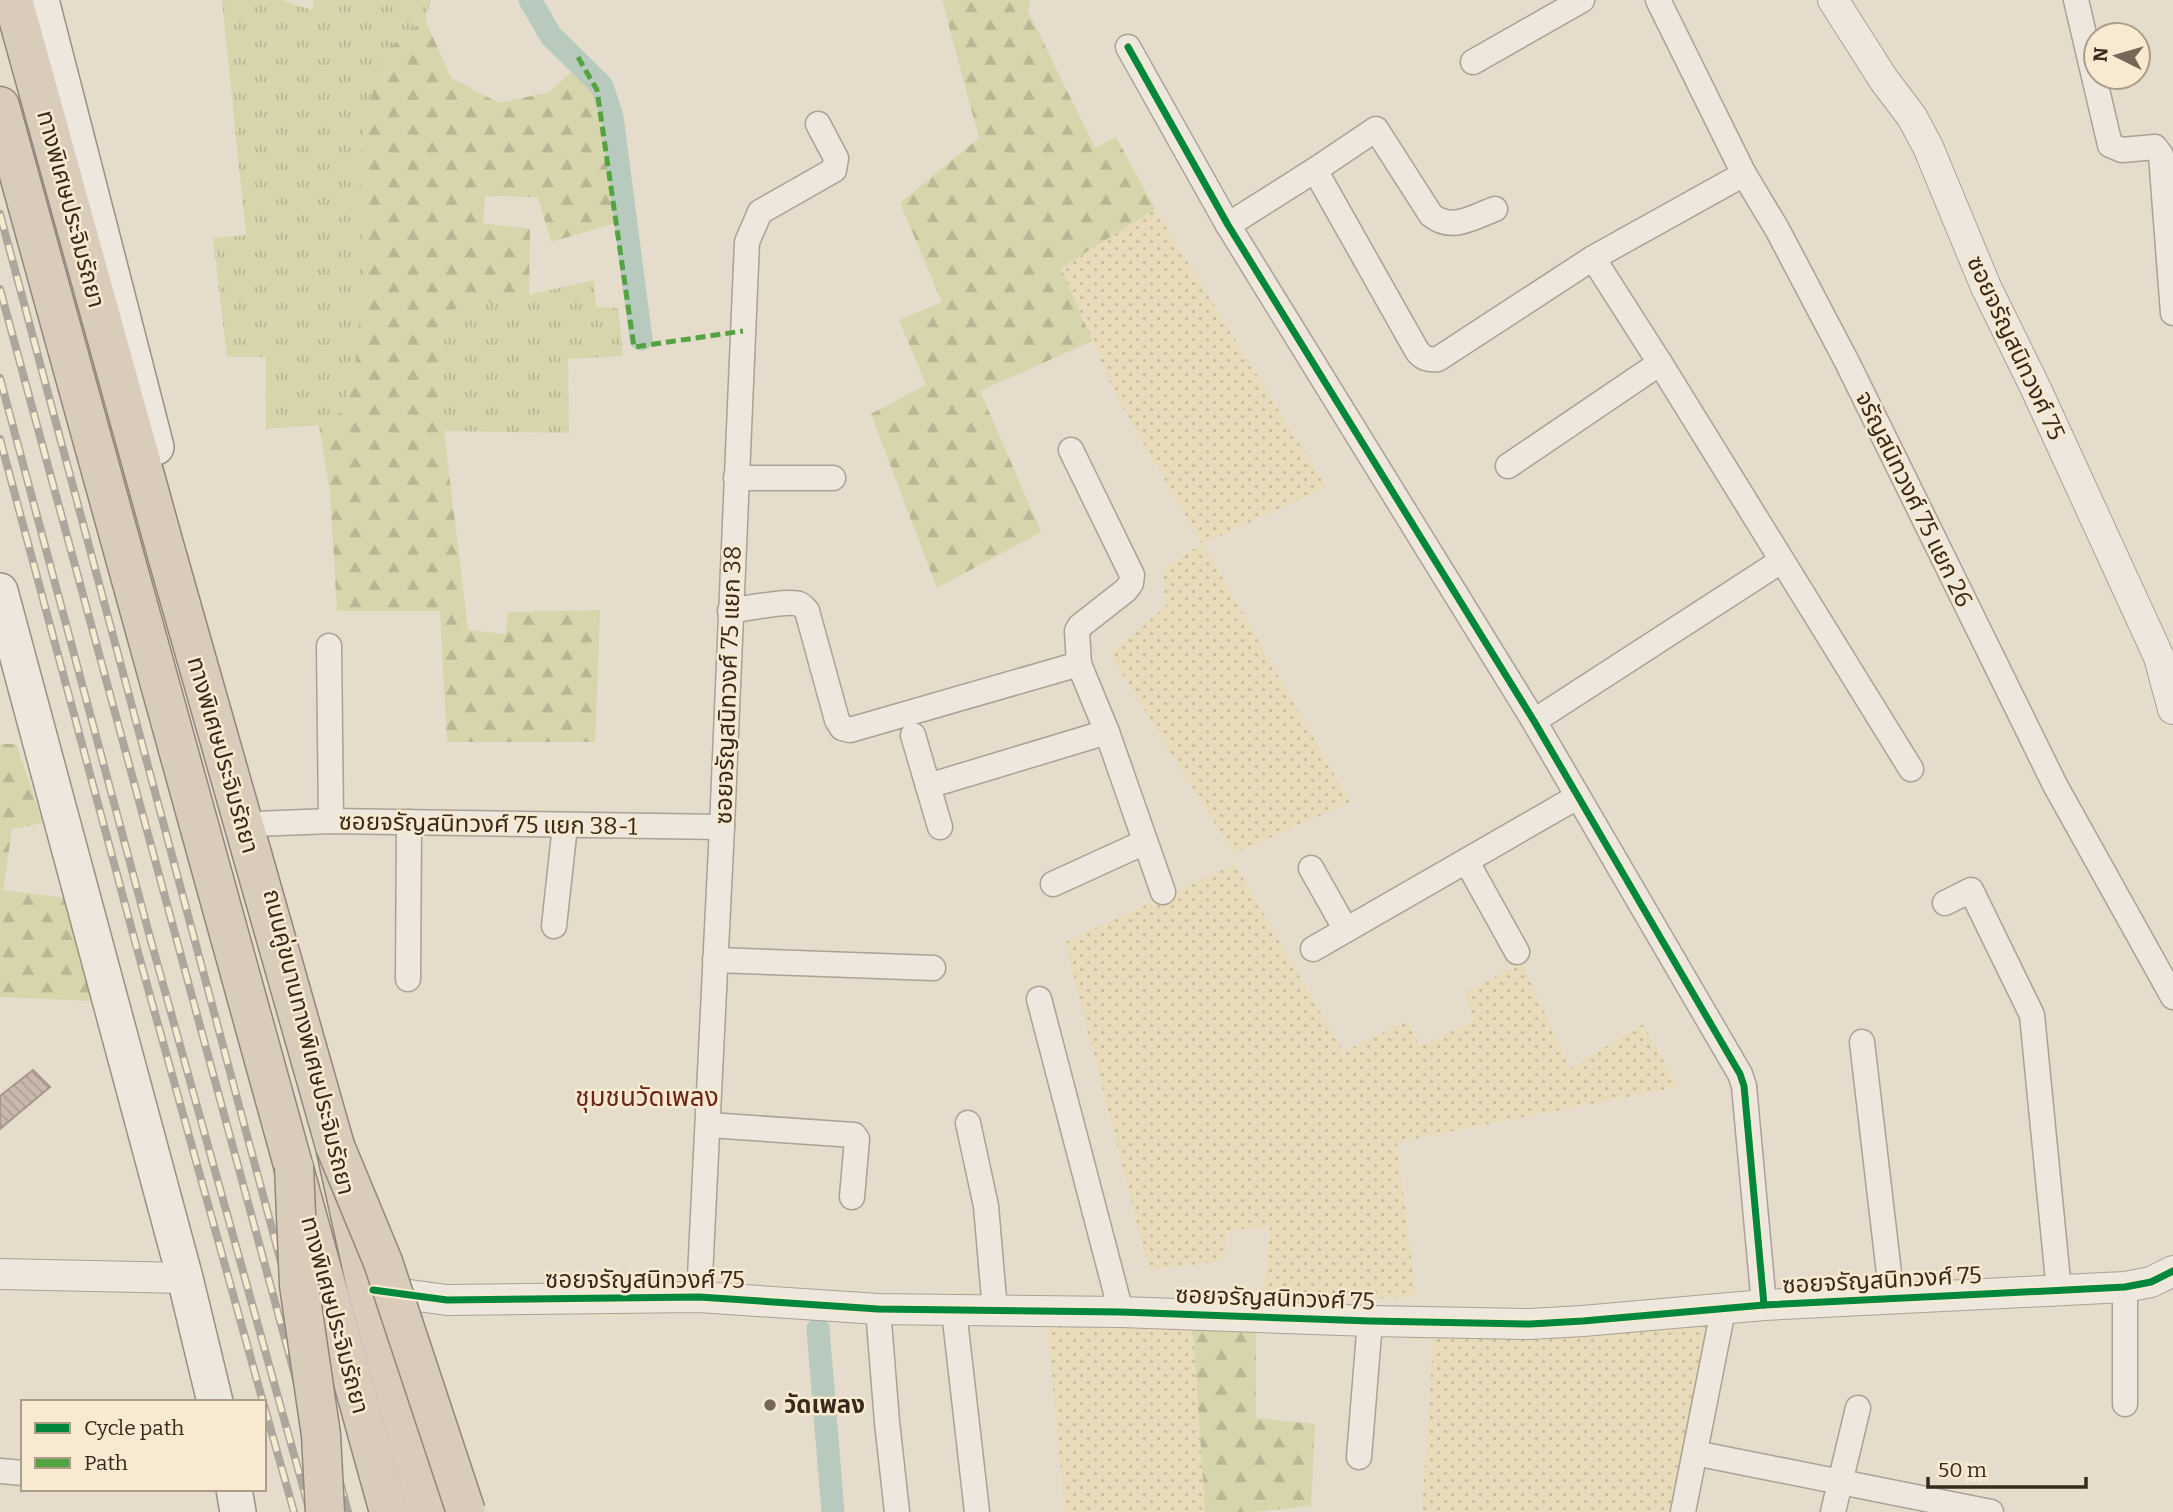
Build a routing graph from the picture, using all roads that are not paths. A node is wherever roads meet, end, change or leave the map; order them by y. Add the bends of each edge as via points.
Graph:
1 (13, 0) edge
2 (41, 0) edge
3 (1582, 0) edge
4 (1658, 0) edge
5 (1833, 0) edge
6 (2076, 0) edge
7 (1128, 47) dead end
8 (1473, 62) dead end
9 (0, 106) edge
10 (818, 124) dead end
11 (1315, 170) junction
12 (1744, 174) junction
13 (1495, 209) dead end
14 (1228, 225) junction
15 (1593, 258) junction
16 (2173, 313) edge
17 (1660, 363) junction
18 (1072, 450) dead end
19 (1508, 466) dead end
20 (736, 478) junction
21 (833, 478) dead end
22 (1781, 561) junction
23 (0, 591) edge
24 (730, 611) junction
25 (329, 646) dead end
26 (2166, 654) edge
27 (1079, 664) junction
28 (2173, 709) edge
29 (1534, 721) junction
30 (1107, 733) junction
31 (913, 735) dead end
32 (1911, 769) dead end
33 (928, 786) junction
34 (1577, 797) junction
35 (331, 821) junction
36 (409, 822) junction
37 (253, 824) junction
38 (565, 826) junction
39 (723, 827) junction
40 (940, 827) dead end
41 (1145, 842) junction
42 (1466, 862) junction
43 (1311, 868) dead end
44 (1053, 884) dead end
45 (1163, 892) dead end
46 (1945, 903) dead end
47 (554, 926) dead end
48 (1346, 930) junction
49 (1313, 949) dead end
50 (1517, 952) dead end
51 (715, 960) junction
52 (933, 968) dead end
53 (408, 979) dead end
54 (2173, 997) edge
55 (1039, 999) dead end
56 (1862, 1042) dead end
57 (968, 1123) dead end
58 (709, 1125) junction
59 (335, 1146) junction
60 (295, 1167) junction
61 (852, 1197) dead end
62 (2173, 1271) edge
63 (0, 1274) edge
64 (185, 1278) junction
65 (2125, 1287) junction
66 (373, 1290) junction
67 (2059, 1291) junction
68 (699, 1297) junction
69 (1892, 1299) junction
70 (1764, 1305) junction
71 (878, 1309) junction
72 (1723, 1310) junction
73 (954, 1311) junction
74 (995, 1311) junction
75 (1121, 1312) junction
76 (1370, 1321) junction
77 (215, 1400) edge
78 (2125, 1404) dead end
79 (1858, 1408) dead end
80 (1695, 1453) junction
81 (1359, 1457) dead end
82 (0, 1471) edge
83 (21, 1473) edge
84 (1840, 1483) junction
85 (234, 1491) edge
86 (238, 1512) edge
87 (325, 1512) edge
88 (388, 1512) edge
89 (428, 1512) edge
90 (437, 1512) edge
91 (466, 1512) edge
92 (897, 1512) edge
93 (977, 1512) edge
94 (1683, 1512) edge
95 (1833, 1512) edge
96 (1991, 1512) edge

1 - 59 highway, ทางพิเศษประจิมรัถยา
2 - 37 main road, ถนนคู่ขนานทางพิเศษประจิมรัถยา
3 - 8 street
4 - 12 street, จรัญสนิทวงศ์ 75 แยก 26
5 - 26 street, ซอยจรัญสนิทวงศ์ 75 via 1928,147 1986,287
6 - 16 street via 2110,145 2122,150 2155,147 2161,155
7 - 14 street
9 - 60 highway, ทางพิเศษประจิมรัถยา
10 - 20 street, ซอยจรัญสนิทวงศ์ 75 แยก 38 via 836,158 834,170 760,212 747,242
11 - 13 street via 1376,128 1438,220 1453,224
11 - 14 street
11 - 15 street via 1420,356 1426,358 1438,359
12 - 15 street
12 - 54 street, จรัญสนิทวงศ์ 75 แยก 26 via 1847,362 2055,785
14 - 29 street
15 - 17 street
17 - 19 street
17 - 22 street
18 - 27 street via 1132,575 1126,590 1077,631
20 - 21 street
20 - 24 street, ซอยจรัญสนิทวงศ์ 75 แยก 38
22 - 29 street
22 - 32 street
23 - 64 main road
24 - 27 street via 788,604 803,607 837,720 850,730
24 - 39 street, ซอยจรัญสนิทวงศ์ 75 แยก 38
25 - 35 street
26 - 28 street, ซอยจรัญสนิทวงศ์ 75
27 - 30 street
29 - 34 street
30 - 33 street
30 - 41 street
31 - 33 street
33 - 40 street
34 - 42 street
34 - 70 street via 1740,1074
35 - 36 street, ซอยจรัญสนิทวงศ์ 75 แยก 38-1
35 - 37 street, ซอยจรัญสนิทวงศ์ 75 แยก 38-1
36 - 38 street, ซอยจรัญสนิทวงศ์ 75 แยก 38-1
36 - 53 street
37 - 66 main road, ถนนคู่ขนานทางพิเศษประจิมรัถยา
38 - 39 street, ซอยจรัญสนิทวงศ์ 75 แยก 38-1
38 - 47 street
39 - 51 street, ซอยจรัญสนิทวงศ์ 75 แยก 38
41 - 44 street
41 - 45 street
42 - 48 street
42 - 50 street
43 - 48 street
46 - 67 street via 1971,890 2032,1016
48 - 49 street
51 - 52 street
51 - 58 street, ซอยจรัญสนิทวงศ์ 75 แยก 38
55 - 75 street
56 - 69 street
57 - 74 street via 986,1206
58 - 61 street via 854,1135
58 - 68 street, ซอยจรัญสนิทวงศ์ 75 แยก 38
59 - 89 highway, ทางพิเศษประจิมรัถยา, bridge via 366,1286
59 - 91 highway, bridge via 383,1262
60 - 87 highway, bridge via 299,1285 321,1435
60 - 88 highway, ทางพิเศษประจิมรัถยา, bridge
62 - 65 street, ซอยจรัญสนิทวงศ์ 75
63 - 64 street
64 - 77 main road
65 - 67 street, ซอยจรัญสนิทวงศ์ 75
65 - 78 street
66 - 68 street, ซอยจรัญสนิทวงศ์ 75 via 447,1300
66 - 90 main road, ถนนคู่ขนานทางพิเศษประจิมรัถยา
67 - 69 street, ซอยจรัญสนิทวงศ์ 75
68 - 71 street, ซอยจรัญสนิทวงศ์ 75
69 - 70 street, ซอยจรัญสนิทวงศ์ 75
70 - 72 street, ซอยจรัญสนิทวงศ์ 75
71 - 73 street, ซอยจรัญสนิทวงศ์ 75
71 - 92 street
72 - 76 street, ซอยจรัญสนิทวงศ์ 75 via 1530,1324
72 - 80 street
73 - 74 street, ซอยจรัญสนิทวงศ์ 75
73 - 93 street
74 - 75 street, ซอยจรัญสนิทวงศ์ 75
75 - 76 street, ซอยจรัญสนิทวงศ์ 75
76 - 81 street
79 - 84 street
80 - 84 street
80 - 94 street
82 - 83 street
84 - 95 street
84 - 96 street
85 - 86 main road

